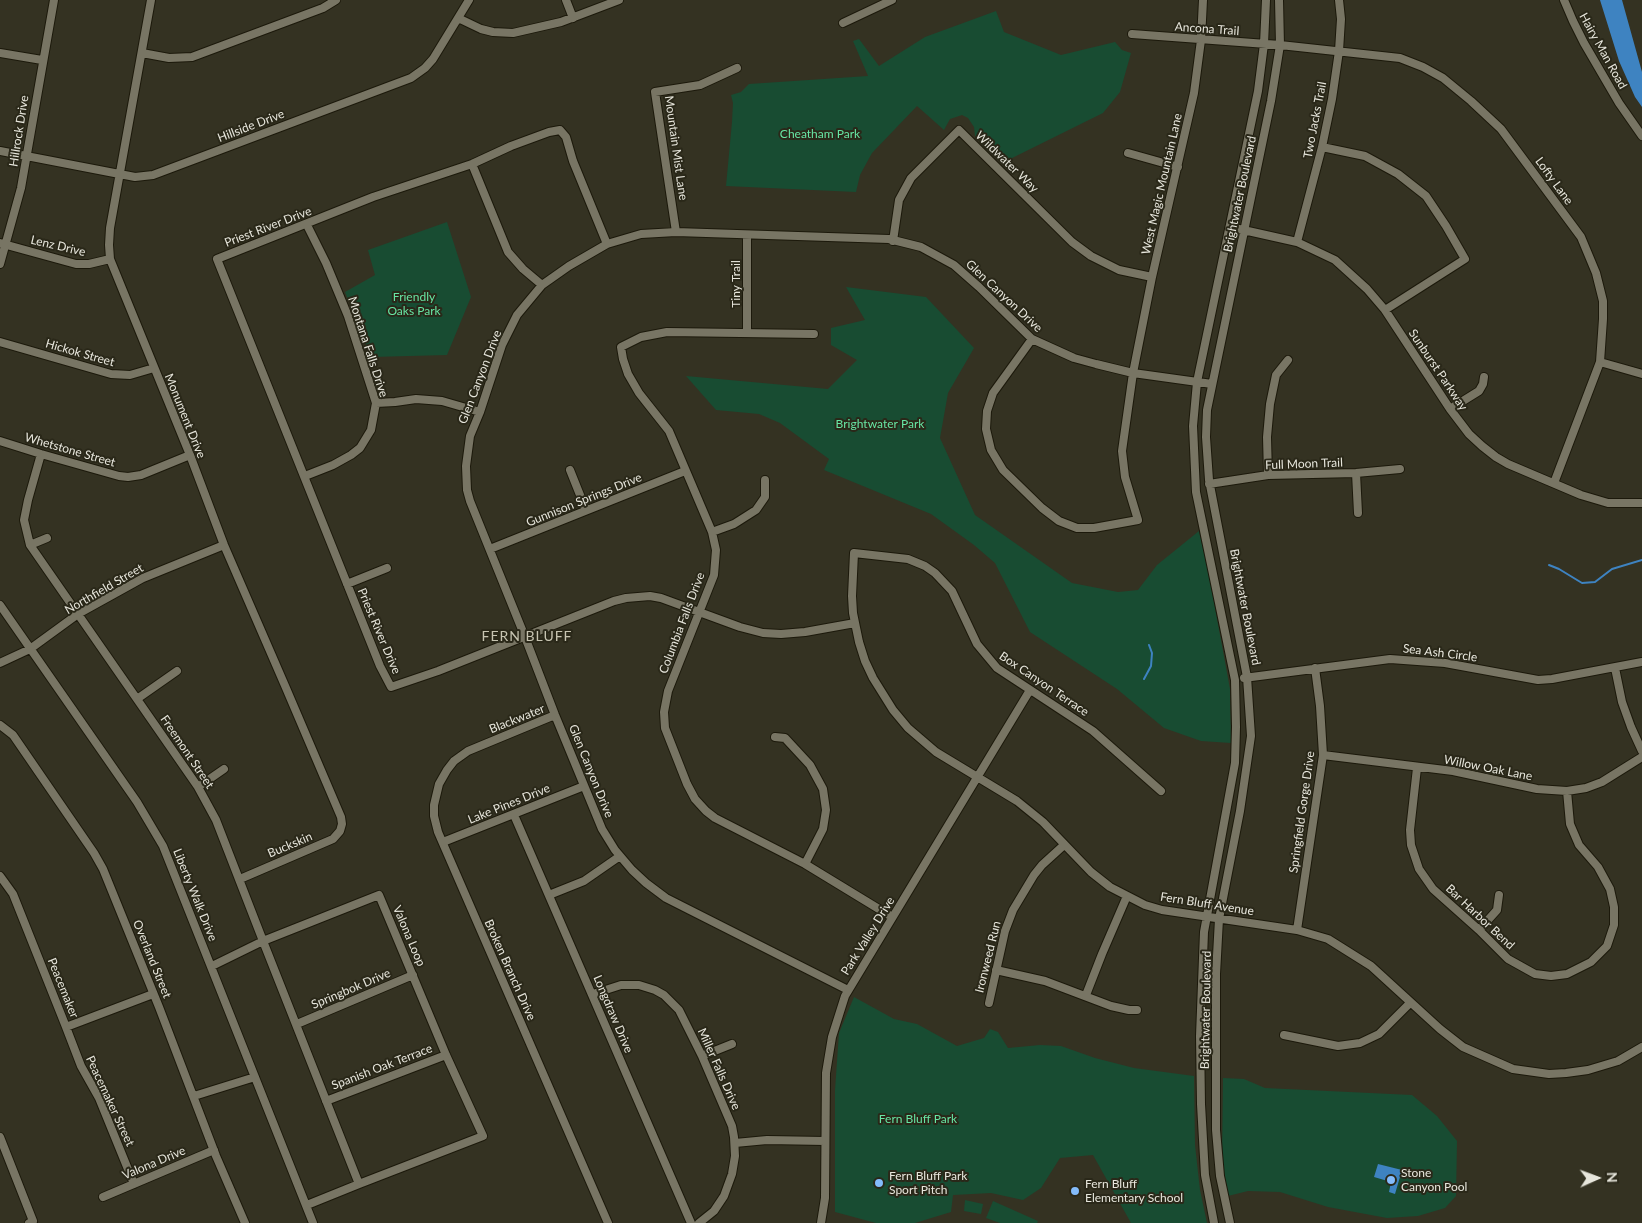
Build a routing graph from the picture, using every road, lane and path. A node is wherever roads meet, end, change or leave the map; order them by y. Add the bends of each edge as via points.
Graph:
1 (54, 0) edge
2 (151, 0) edge
3 (336, 0) edge
4 (469, 0) edge
5 (566, 0) edge
6 (619, 0) edge
7 (892, 0) edge
8 (1203, 0) edge
9 (1266, 0) edge
10 (1279, 0) edge
11 (1339, 0) edge
12 (1564, 0) edge
13 (458, 18) junction
14 (573, 18) junction
15 (843, 23) dead end
16 (1132, 34) dead end
17 (1201, 40) junction
18 (1264, 44) junction
19 (1280, 46) junction
20 (1339, 51) junction
21 (0, 53) edge
22 (142, 53) junction
23 (42, 60) junction
24 (738, 68) dead end
25 (1642, 136) edge
26 (1322, 147) junction
27 (0, 151) edge
28 (1128, 153) dead end
29 (26, 156) junction
30 (472, 164) junction
31 (1178, 167) junction
32 (120, 174) junction
33 (307, 224) junction
34 (1230, 227) junction
35 (1244, 229) junction
36 (676, 232) junction
37 (747, 235) junction
38 (893, 241) junction
39 (1297, 242) junction
40 (3, 244) edge
41 (607, 244) junction
42 (110, 259) junction
43 (0, 264) edge
44 (1152, 277) junction
45 (542, 285) junction
46 (1384, 310) junction
47 (747, 333) junction
48 (814, 334) dead end
49 (1032, 339) junction
50 (0, 342) edge
51 (1288, 360) dead end
52 (1600, 362) junction
53 (154, 368) junction
54 (1134, 373) junction
55 (1642, 374) edge
56 (1484, 377) dead end
57 (1197, 382) junction
58 (1212, 384) junction
59 (376, 403) junction
60 (1450, 409) junction
61 (480, 412) junction
62 (0, 442) edge
63 (41, 454) junction
64 (190, 455) junction
65 (1400, 469) dead end
66 (570, 470) dead end
67 (685, 471) junction
68 (1356, 473) junction
69 (305, 476) junction
70 (1268, 476) junction
71 (765, 480) dead end
72 (1554, 483) junction
73 (1210, 484) junction
74 (1642, 503) edge
75 (586, 510) junction
76 (1358, 513) dead end
77 (712, 532) junction
78 (47, 538) dead end
79 (30, 545) junction
80 (224, 545) junction
81 (490, 549) junction
82 (854, 553) joint
83 (387, 568) dead end
84 (347, 584) junction
85 (0, 605) edge
86 (699, 612) junction
87 (78, 614) junction
88 (855, 624) junction
89 (526, 637) junction
90 (30, 649) junction
91 (1642, 662) edge
92 (0, 663) edge
93 (1315, 668) junction
94 (1615, 668) junction
95 (177, 671) dead end
96 (1246, 677) junction
97 (1235, 680) junction
98 (1030, 690) junction
99 (137, 699) junction
100 (555, 715) junction
101 (0, 725) edge
102 (775, 737) dead end
103 (487, 743) joint
104 (1642, 751) edge
105 (1322, 755) junction
106 (1642, 757) edge
107 (1418, 768) junction
108 (224, 769) dead end
109 (978, 778) junction
110 (584, 786) junction
111 (198, 787) junction
112 (1161, 791) dead end
113 (1567, 791) junction
114 (514, 815) junction
115 (342, 824) joint
116 (443, 842) junction
117 (1064, 845) junction
118 (620, 856) junction
119 (804, 864) junction
120 (0, 876) edge
121 (240, 879) junction
122 (549, 895) junction
123 (1499, 895) dead end
124 (1127, 896) junction
125 (892, 917) junction
126 (1206, 917) junction
127 (1219, 919) junction
128 (1297, 930) junction
129 (1479, 930) junction
130 (263, 941) junction
131 (212, 966) junction
132 (996, 970) junction
133 (413, 975) junction
134 (848, 990) junction
135 (153, 994) junction
136 (593, 994) junction
137 (1086, 995) junction
138 (989, 1003) dead end
139 (1410, 1003) junction
140 (1137, 1010) dead end
141 (297, 1024) junction
142 (66, 1027) junction
143 (1284, 1035) dead end
144 (732, 1044) dead end
145 (1642, 1046) edge
146 (446, 1055) junction
147 (702, 1056) junction
148 (255, 1077) junction
149 (194, 1096) junction
150 (326, 1100) junction
151 (0, 1137) edge
152 (825, 1141) junction
153 (735, 1143) junction
154 (214, 1150) junction
155 (134, 1184) junction
156 (360, 1184) junction
157 (103, 1197) dead end
158 (307, 1205) junction
159 (29, 1223) edge
160 (245, 1223) edge
161 (313, 1223) edge
162 (608, 1223) edge
163 (690, 1223) edge
164 (699, 1223) edge
165 (821, 1223) edge
166 (1214, 1223) edge
167 (1230, 1223) edge

1 - 23 street, Hillrock Drive
2 - 22 street, Monument Drive
3 - 22 street via 323,8 192,57 168,58
4 - 13 street, Hillside Drive
5 - 14 street
6 - 14 street
7 - 15 street
8 - 17 street, West Magic Mountain Lane
9 - 18 street, Brightwater Boulevard
10 - 19 street, Brightwater Boulevard
11 - 20 street, Two Jacks Trail
12 - 25 street, Hairy Man Road via 1589,51
13 - 14 street via 481,29 513,33
13 - 32 street, Hillside Drive via 432,59 405,81 153,175 135,177
16 - 17 street, Ancona Trail
17 - 18 street, Ancona Trail
17 - 31 street, West Magic Mountain Lane via 1194,93
18 - 19 street, Ancona Trail
18 - 34 street, Brightwater Boulevard via 1258,91
19 - 20 street, Lofty Lane
19 - 35 street, Brightwater Boulevard
20 - 26 street, Two Jacks Trail
20 - 52 street, Lofty Lane via 1400,58 1423,67 1443,78 1502,129 1581,237 1596,273 1603,310
21 - 23 street
22 - 32 street, Monument Drive
23 - 29 street, Hillrock Drive
24 - 36 street, Mountain Mist Lane via 700,85 655,92
26 - 39 street, Two Jacks Trail
26 - 46 street via 1365,156 1398,174 1426,196 1465,259
27 - 29 street, Hillside Drive
28 - 31 street
29 - 32 street, Hillside Drive
29 - 40 street, Hillrock Drive via 21,188
30 - 33 street, Priest River Drive via 373,197
30 - 41 street, Priest River Drive via 511,146 560,130 566,137
30 - 45 street via 508,252
31 - 44 street, West Magic Mountain Lane
32 - 42 street, Monument Drive via 110,228
33 - 59 street, Montana Falls Drive via 348,316
33 - 69 street, Priest River Drive via 217,259
34 - 35 street, Sunburst Parkway
34 - 57 street, Brightwater Boulevard
35 - 39 street, Sunburst Parkway
35 - 58 street, Brightwater Boulevard
36 - 37 street, Glen Canyon Drive
36 - 41 street, Glen Canyon Drive via 641,234
37 - 38 street, Glen Canyon Drive
37 - 47 street, Tiny Trail
38 - 44 street, Wildwater Way via 899,200 910,178 958,130 1072,242 1119,270
38 - 49 street, Glen Canyon Drive via 921,247 954,265
39 - 46 street, Sunburst Parkway via 1335,260 1367,289
40 - 42 street, Lenz Drive via 76,264
40 - 43 street, Hillrock Drive
41 - 45 street, Glen Canyon Drive
42 - 53 street, Monument Drive
44 - 54 street, West Magic Mountain Lane
45 - 61 street, Glen Canyon Drive via 517,315 502,345
46 - 60 street, Sunburst Parkway
47 - 48 street, Columbia Falls Drive
47 - 67 street, Columbia Falls Drive via 666,332 641,337 621,347 628,374 669,431
49 - 54 street, Glen Canyon Drive via 1074,358
49 - 54 street, West Magic Mountain Lane via 993,393 986,429 991,450 1003,470 1042,508 1059,521 1077,528 1138,520 1125,478 1122,451
50 - 53 street, Hickok Street via 111,374 130,375
51 - 70 street via 1276,375 1270,404
52 - 55 street
52 - 72 street, Lofty Lane
53 - 64 street, Monument Drive
54 - 57 street, Glen Canyon Drive
56 - 60 street via 1479,391
57 - 58 street, Glen Canyon Drive
57 - 97 street, Brightwater Boulevard via 1193,426 1196,492
58 - 73 street, Brightwater Boulevard via 1206,437
59 - 61 street via 416,399 442,401
59 - 69 street, Montana Falls Drive via 370,430 360,448 351,456
60 - 72 street, Sunburst Parkway via 1469,434 1496,457
61 - 81 street, Glen Canyon Drive via 470,436 466,478 470,501
62 - 63 street, Whetstone Street
63 - 64 street, Whetstone Street via 128,477
63 - 79 street, Freemont Street via 25,512
64 - 80 street, Monument Drive
65 - 68 street, Full Moon Trail
66 - 75 street
67 - 75 street, Gunnison Springs Drive
67 - 77 street, Columbia Falls Drive
68 - 70 street, Full Moon Trail
68 - 76 street
69 - 84 street, Priest River Drive
70 - 73 street, Full Moon Trail
71 - 77 street via 766,493 756,510 734,524
72 - 74 street, Sunburst Parkway via 1580,495 1608,502
73 - 96 street, Brightwater Boulevard
75 - 81 street, Gunnison Springs Drive
77 - 86 street, Columbia Falls Drive via 716,550 715,570
78 - 79 street
79 - 87 street, Freemont Street
80 - 87 street, Northfield Street via 143,578
80 - 115 street, Monument Drive
81 - 89 street, Glen Canyon Drive
82 - 88 street, Fern Bluff Avenue via 852,596
82 - 98 street, Box Canyon Terrace via 908,559 935,573 952,591 977,644 988,659
83 - 84 street
84 - 89 street, Priest River Drive via 391,687
85 - 90 street, Liberty Walk Drive
86 - 88 street via 740,628 768,633 805,632
86 - 89 street via 661,598 626,598
86 - 119 street, Columbia Falls Drive via 668,690 664,712 667,733 687,784 702,808 715,818
87 - 90 street, Northfield Street
87 - 99 street, Freemont Street
88 - 109 street, Fern Bluff Avenue via 865,661 893,710 936,752
89 - 100 street, Glen Canyon Drive
90 - 92 street, Northfield Street
90 - 131 street, Liberty Walk Drive via 154,829
91 - 94 street, Sea Ash Circle
93 - 94 street, Sea Ash Circle via 1405,659 1538,680
93 - 96 street, Sea Ash Circle
93 - 105 street, Springfield Gorge Drive
94 - 104 street via 1622,702
95 - 99 street
96 - 97 street, Sea Ash Circle
96 - 127 street, Brightwater Boulevard via 1251,736
97 - 126 street, Brightwater Boulevard via 1235,763
98 - 109 street, Park Valley Drive
98 - 112 street, Box Canyon Terrace via 1093,732
99 - 111 street, Freemont Street
100 - 103 street, Blackwater
100 - 110 street, Glen Canyon Drive
101 - 135 street, Overland Street via 13,735 94,853 110,884
102 - 119 street via 785,738 804,758 823,789 826,810 823,829
103 - 116 street, Broken Branch Drive via 454,761 439,784 434,816
105 - 107 street, Willow Oak Lane
105 - 128 street, Springfield Gorge Drive
106 - 113 street, Willow Oak Lane via 1602,782
107 - 113 street, Willow Oak Lane via 1537,789
107 - 129 street, Bar Harbor Bend via 1410,830 1419,870 1433,889
108 - 111 street
109 - 117 street, Fern Bluff Avenue via 1043,822
109 - 125 street, Park Valley Drive
110 - 114 street, Lake Pines Drive
110 - 118 street, Glen Canyon Drive via 602,829
111 - 121 street, Freemont Street via 216,820
113 - 129 street, Bar Harbor Bend via 1570,824 1579,846 1598,868 1610,889 1614,926 1607,946 1591,962 1567,974 1535,974 1508,960
114 - 116 street, Lake Pines Drive
114 - 122 street, Longdraw Drive
115 - 121 street, Buckskin via 333,839
116 - 162 street, Broken Branch Drive
117 - 124 street, Fern Bluff Avenue via 1100,880
117 - 132 street, Ironweed Run via 1034,875 1013,910
118 - 122 street via 584,881
118 - 134 street, Glen Canyon Drive via 666,898
119 - 125 street, Columbia Falls Drive
120 - 142 street, Peacemaker via 13,894
121 - 130 street, Freemont Street
122 - 136 street, Longdraw Drive
123 - 129 street via 1497,910
124 - 126 street, Fern Bluff Avenue via 1162,910
124 - 137 street
125 - 134 street, Park Valley Drive
126 - 127 street, Fern Bluff Avenue
126 - 166 street, Brightwater Boulevard via 1200,1026 1201,1104 1205,1175
127 - 128 street, Fern Bluff Avenue
127 - 167 street, Brightwater Boulevard via 1216,1130 1220,1176
128 - 139 street, Fern Bluff Avenue via 1328,939 1348,951 1376,970
130 - 131 street
130 - 133 street, Valona Loop via 379,895
130 - 141 street
131 - 148 street, Liberty Walk Drive
132 - 137 street via 1028,976
132 - 138 street, Ironweed Run
133 - 141 street, Springbok Drive
133 - 146 street, Valona Loop
134 - 152 street, Park Valley Drive via 828,1055
135 - 142 street, Peacemaker
135 - 149 street, Overland Street
136 - 147 street, Miller Falls Drive via 621,985 639,985 655,990 679,1010
136 - 163 street, Longdraw Drive
137 - 140 street via 1111,1006
139 - 143 street via 1379,1034 1360,1043 1338,1046
139 - 145 street, Fern Bluff Avenue via 1463,1047 1521,1071 1566,1074 1588,1070 1618,1061
141 - 150 street
142 - 155 street, Peacemaker Street
144 - 147 street
146 - 150 street, Spanish Oak Terrace
146 - 156 street, Valona Loop via 483,1136
147 - 153 street, Miller Falls Drive via 729,1119
148 - 149 street
148 - 158 street, Liberty Walk Drive
149 - 154 street, Overland Street
150 - 156 street
151 - 159 street via 33,1221
152 - 153 street
152 - 165 street, Park Valley Drive via 825,1198
153 - 164 street, Miller Falls Drive via 729,1186 714,1210
154 - 155 street, Valona Drive
154 - 160 street, Overland Street
155 - 157 street, Valona Drive
156 - 158 street, Valona Loop
158 - 161 street, Liberty Walk Drive

